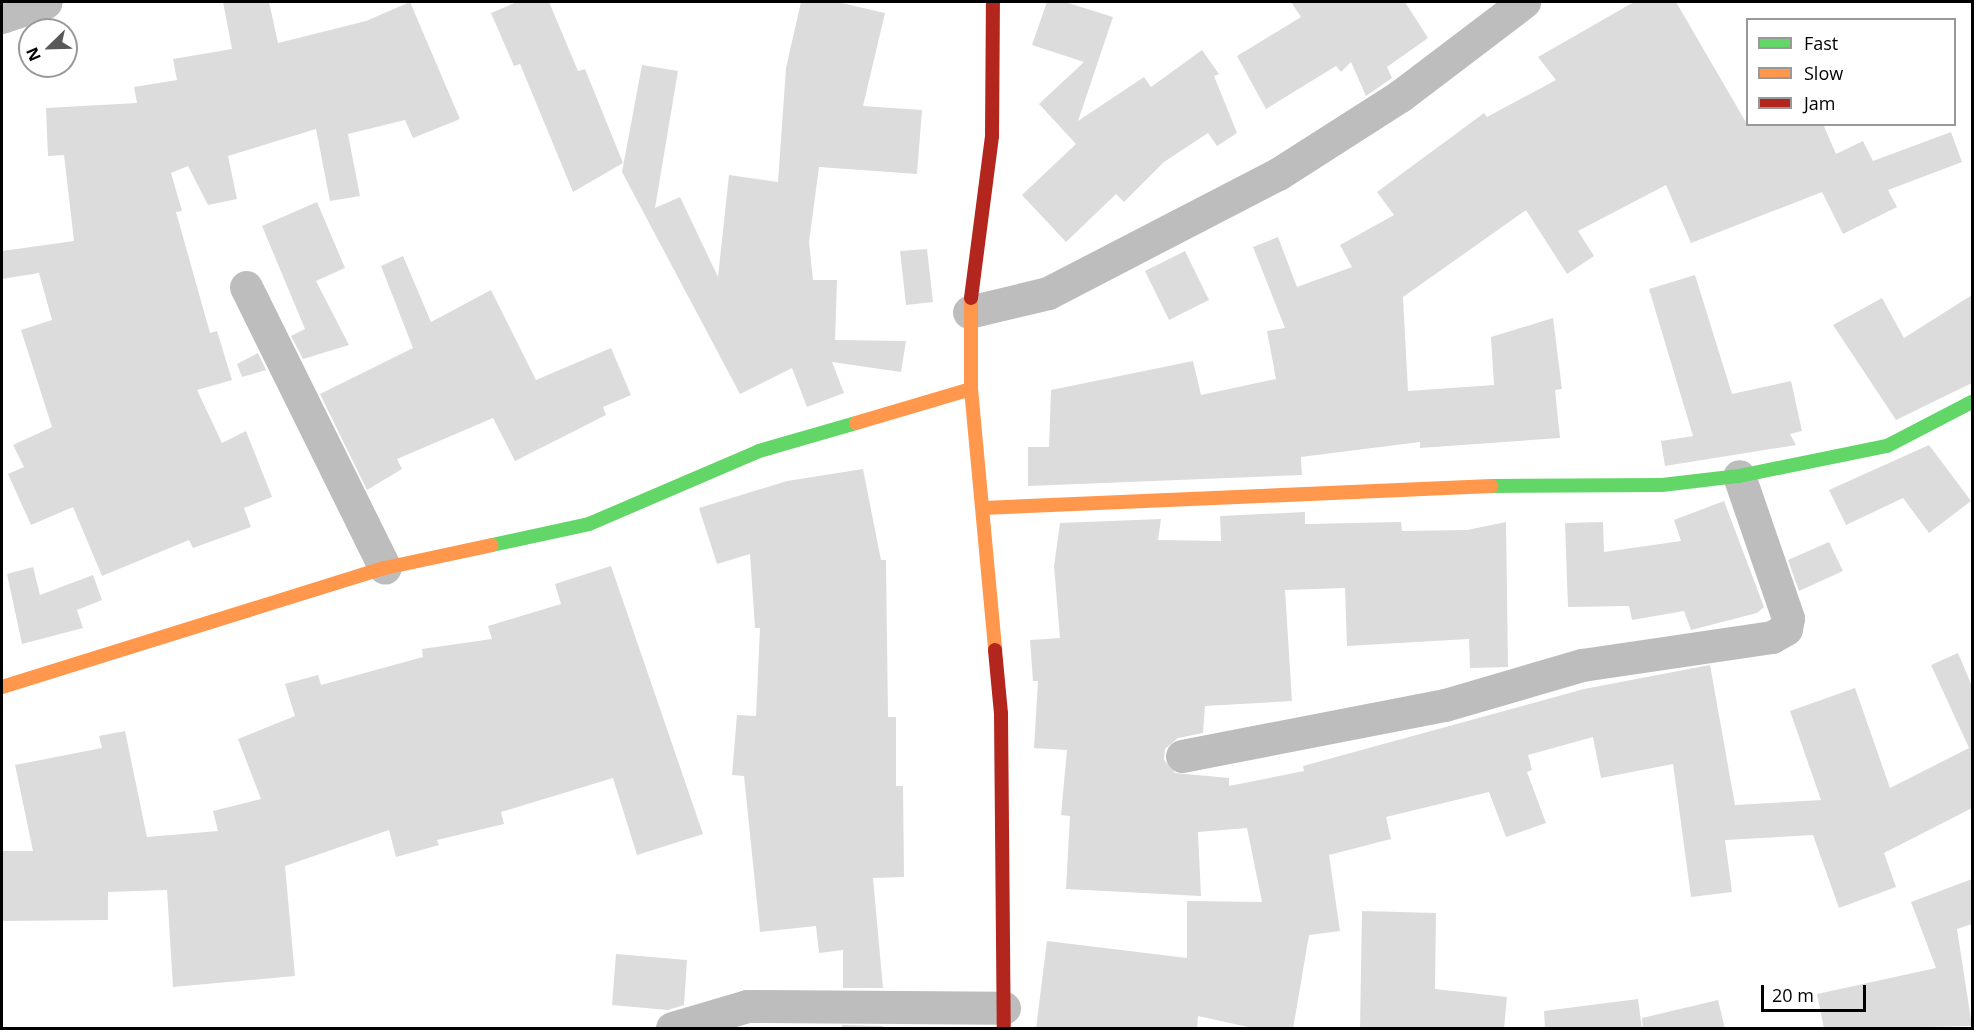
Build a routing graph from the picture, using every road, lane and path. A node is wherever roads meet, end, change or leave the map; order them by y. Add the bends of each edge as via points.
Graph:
1 (46, 2) edge
2 (993, 2) edge
3 (1524, 2) edge
4 (2, 16) edge
5 (246, 286) dead end
6 (969, 312) junction
7 (971, 389) junction
8 (1972, 402) edge
9 (1739, 476) junction
10 (983, 508) junction
11 (385, 568) junction
12 (2, 687) edge
13 (1182, 756) dead end
14 (1004, 1018) edge
15 (672, 1029) edge

1 - 4 street
2 - 6 street via 992,136
3 - 6 street via 1400,96 1278,174 1048,293
5 - 11 street
6 - 7 street
7 - 10 street
7 - 11 street via 759,451 589,524
8 - 9 street via 1887,446
9 - 10 street via 1662,485 1461,486
9 - 13 street via 1788,618 1786,629 1772,637 1582,665 1445,705
10 - 14 street via 1001,712
11 - 12 street
14 - 15 street via 747,1006

